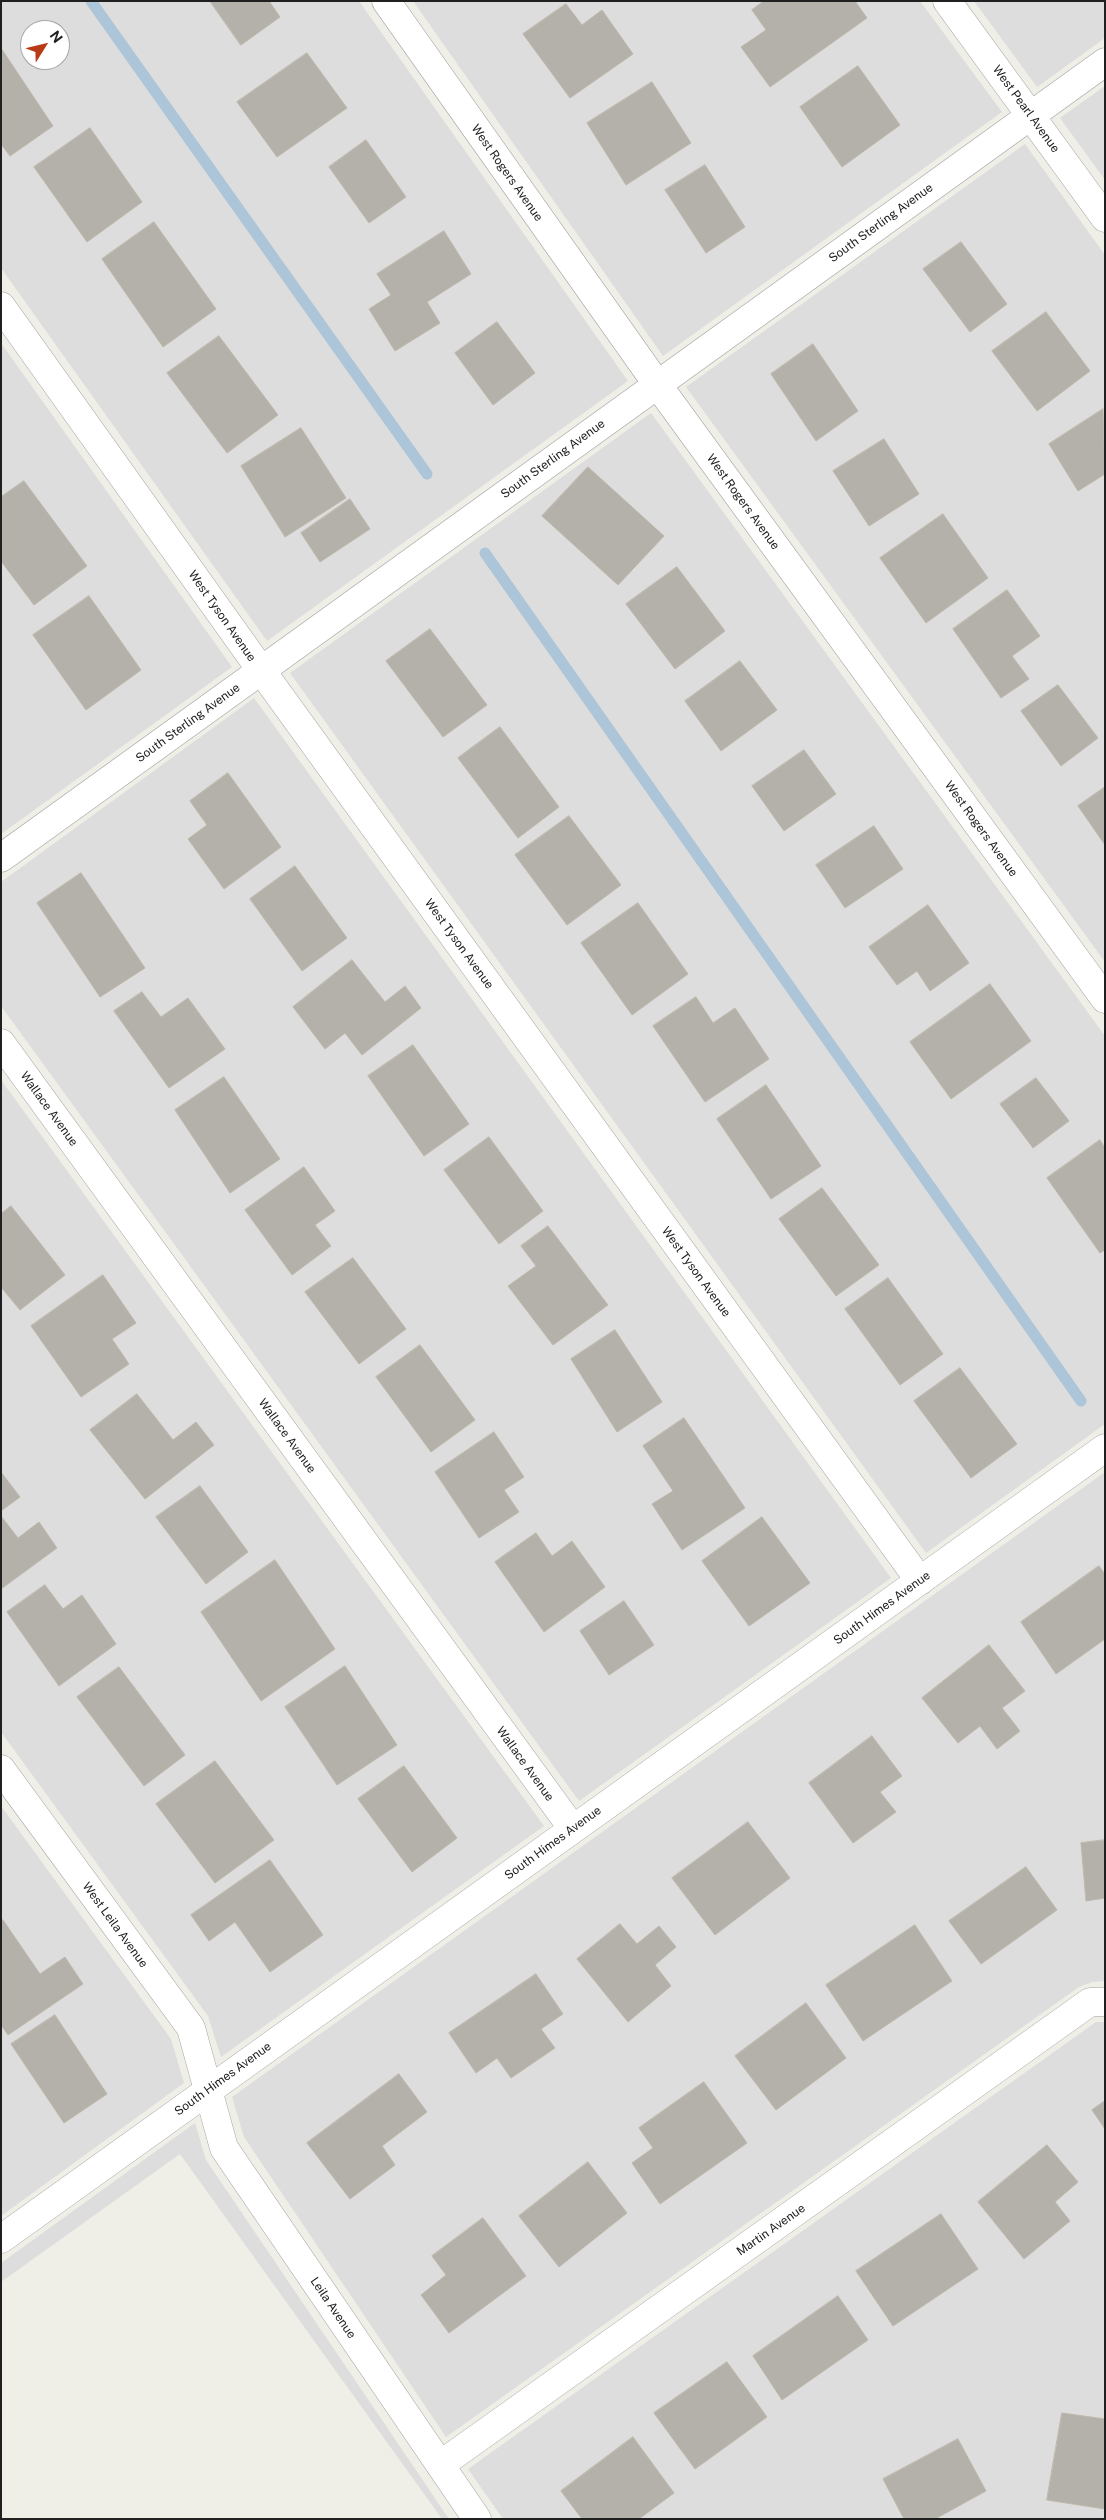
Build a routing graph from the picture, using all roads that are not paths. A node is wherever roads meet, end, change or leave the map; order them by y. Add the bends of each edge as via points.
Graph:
1 (386, 1) edge
2 (947, 1) edge
3 (1105, 62) edge
4 (1031, 115) junction
5 (1105, 218) edge
6 (1, 306) edge
7 (657, 384) junction
8 (261, 670) junction
9 (1, 858) edge
10 (1105, 999) edge
11 (1, 1043) edge
12 (1105, 1448) edge
13 (920, 1581) junction
14 (1, 1769) edge
15 (573, 1829) junction
16 (1105, 2002) edge
17 (208, 2090) junction
18 (1, 2240) edge
19 (440, 2465) junction
20 (476, 2519) edge

1 - 7 street, West Rogers Avenue
2 - 4 street, West Pearl Avenue
3 - 4 street, South Sterling Avenue
4 - 5 street, West Pearl Avenue
4 - 7 street, South Sterling Avenue
6 - 8 street, West Tyson Avenue
7 - 8 street, South Sterling Avenue
7 - 10 street, West Rogers Avenue
8 - 9 street, South Sterling Avenue
8 - 13 street, West Tyson Avenue
11 - 15 street, Wallace Avenue
12 - 13 street, South Himes Avenue
13 - 15 street, South Himes Avenue
14 - 17 street, West Leila Avenue via 191,2028
15 - 17 street, South Himes Avenue
16 - 19 street, Martin Avenue via 1090,2002
17 - 18 street, South Himes Avenue
17 - 19 street, Leila Avenue via 224,2148
19 - 20 street, Leila Avenue

